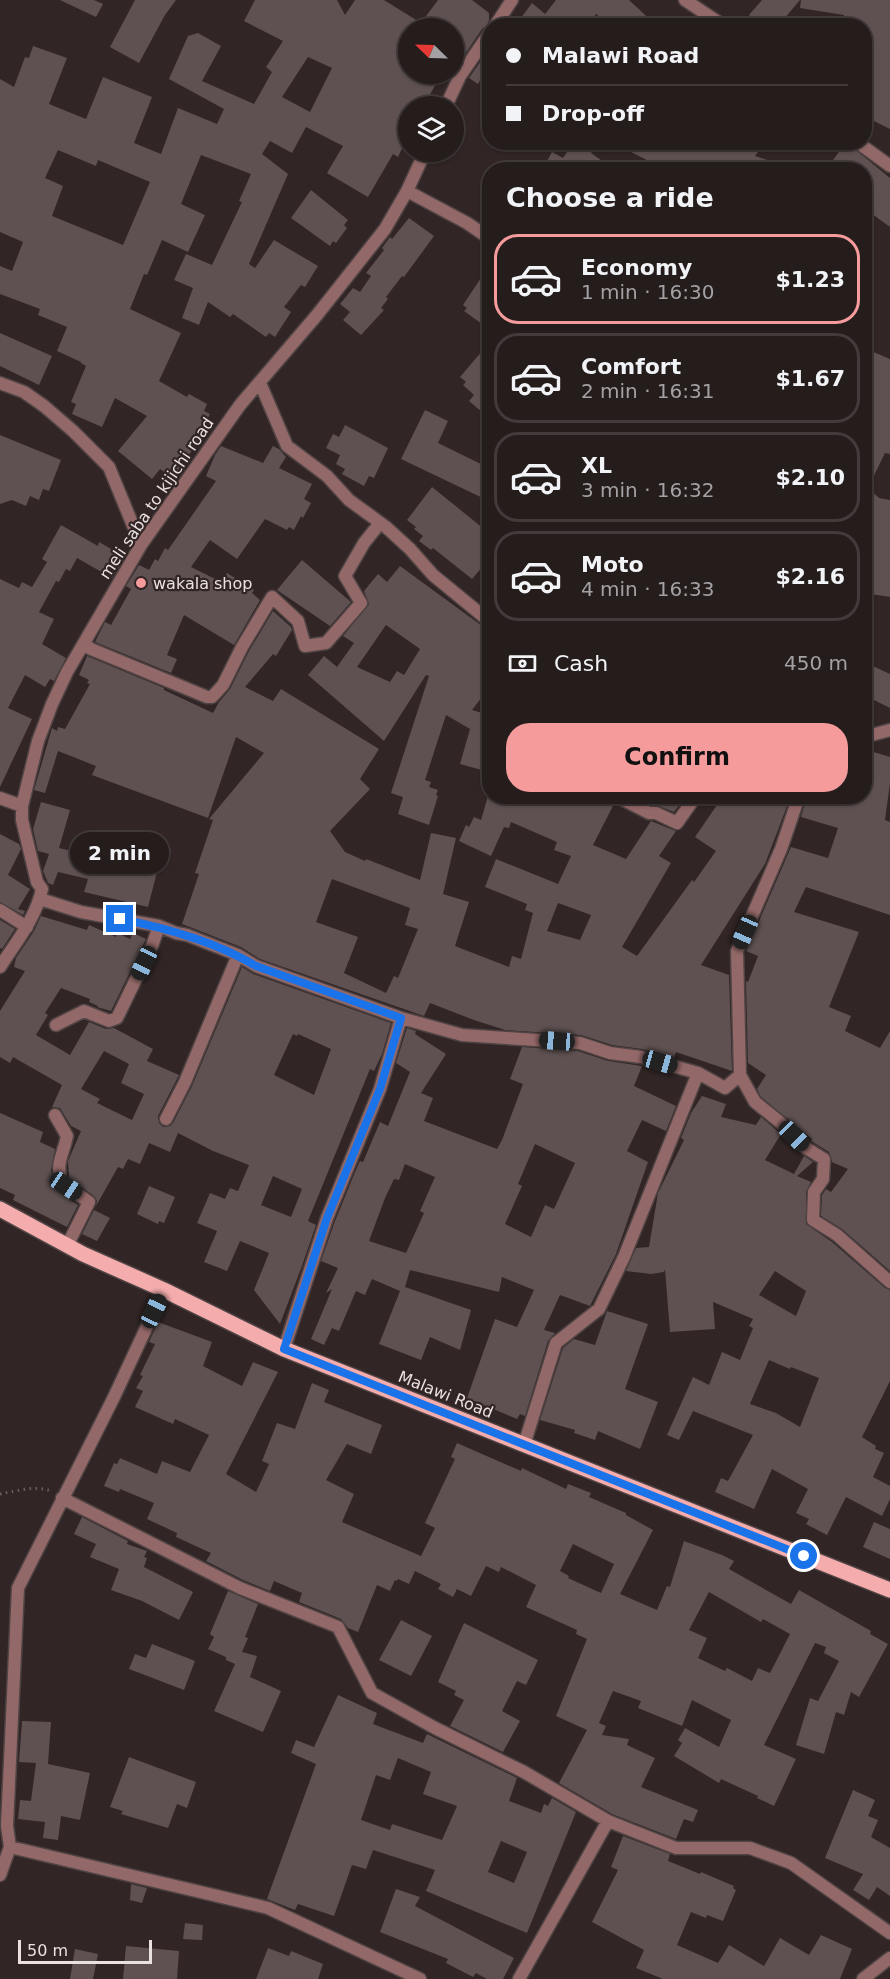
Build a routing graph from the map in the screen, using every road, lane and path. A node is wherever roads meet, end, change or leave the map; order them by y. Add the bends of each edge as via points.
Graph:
1 (512, 0) edge
2 (686, 0) edge
3 (500, 18) edge
4 (712, 18) edge
5 (482, 44) edge
6 (451, 96) edge
7 (868, 150) edge
8 (420, 162) edge
9 (890, 166) edge
10 (407, 191) junction
11 (482, 233) edge
12 (0, 383) edge
13 (261, 383) junction
14 (380, 523) junction
15 (141, 545) junction
16 (482, 615) edge
17 (84, 644) junction
18 (890, 730) edge
19 (872, 735) edge
20 (0, 798) edge
21 (632, 804) edge
22 (690, 804) edge
23 (797, 804) edge
24 (22, 806) junction
25 (40, 899) junction
26 (0, 909) edge
27 (159, 926) junction
28 (27, 927) junction
29 (238, 955) junction
30 (0, 967) edge
31 (401, 1018) junction
32 (56, 1025) dead end
33 (698, 1073) junction
34 (740, 1075) junction
35 (55, 1114) dead end
36 (166, 1119) dead end
37 (0, 1209) edge
38 (67, 1246) junction
39 (890, 1282) edge
40 (164, 1290) junction
41 (284, 1349) junction
42 (524, 1445) junction
43 (0, 1494) edge
44 (62, 1498) junction
45 (890, 1590) edge
46 (608, 1821) junction
47 (10, 1847) junction
48 (0, 1875) edge
49 (890, 1933) edge
50 (890, 1958) edge
51 (420, 1979) edge
52 (519, 1979) edge
53 (863, 1979) edge

1 - 3 street
2 - 4 street
5 - 6 street
7 - 9 street
8 - 10 street, meli saba to kijichi road
10 - 11 street
10 - 13 street, meli saba to kijichi road via 385,229
12 - 15 street via 44,406 109,467
13 - 14 street via 287,446
13 - 15 street, meli saba to kijichi road via 225,426
14 - 16 street via 433,575
14 - 17 street via 345,576 362,603 326,643 305,646 298,621 272,597 220,690 212,697 151,675
15 - 17 street, meli saba to kijichi road
17 - 24 street, meli saba to kijichi road via 52,704
18 - 19 street
20 - 24 street
21 - 22 street via 677,823
23 - 34 street via 737,951
24 - 25 street, meli saba to kijichi road via 22,820 42,889
25 - 27 street via 81,912
25 - 28 street
26 - 28 street
27 - 29 street
27 - 32 street via 117,1018 109,1021 84,1011
28 - 30 street
29 - 31 street via 256,966
29 - 36 street
31 - 33 street via 462,1035 580,1043
31 - 41 street via 380,1089 327,1218
33 - 34 street via 725,1088
33 - 42 street via 599,1309 556,1343
34 - 39 street via 755,1102 824,1159 823,1179 814,1192 813,1220 837,1235
35 - 38 street via 67,1136 59,1161 62,1185 89,1202
37 - 38 main road, Malawi Road
38 - 40 main road, Malawi Road
40 - 41 main road, Malawi Road
40 - 44 street
41 - 42 main road, Malawi Road
42 - 45 main road, Malawi Road
43 - 44 path via 43,1488
44 - 46 street via 240,1588 338,1627 372,1694 524,1772
44 - 47 street via 18,1588 7,1826
46 - 49 street via 676,1848 750,1848 791,1863
46 - 52 street
47 - 48 street
47 - 51 street via 268,1908
50 - 53 street

